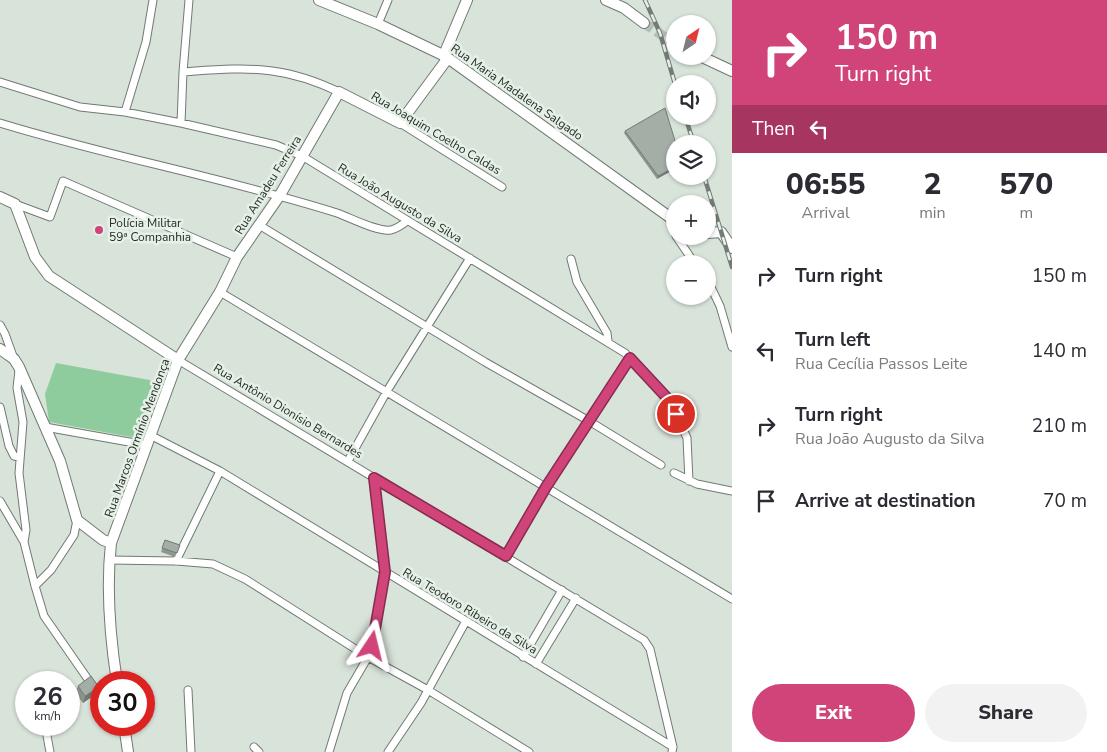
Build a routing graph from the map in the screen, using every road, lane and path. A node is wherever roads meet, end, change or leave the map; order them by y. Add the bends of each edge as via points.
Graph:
1 (153, 0) edge
2 (189, 0) edge
3 (319, 0) edge
4 (388, 0) edge
5 (467, 0) edge
6 (606, 0) edge
7 (621, 4) edge
8 (644, 23) tunnel mouth
9 (378, 24) junction
10 (445, 56) junction
11 (716, 64) edge
12 (732, 71) edge
13 (183, 72) junction
14 (0, 82) edge
15 (339, 92) junction
16 (125, 112) junction
17 (0, 123) edge
18 (181, 123) junction
19 (400, 123) junction
20 (302, 156) junction
21 (502, 187) dead end
22 (280, 195) junction
23 (0, 197) edge
24 (15, 204) junction
25 (666, 214) edge
26 (407, 220) junction
27 (259, 224) junction
28 (716, 232) edge
29 (732, 248) edge
30 (238, 257) junction
31 (470, 258) junction
32 (571, 258) dead end
33 (220, 292) junction
34 (716, 298) edge
35 (0, 325) edge
36 (428, 326) junction
37 (2, 334) edge
38 (608, 342) junction
39 (732, 347) edge
40 (0, 349) edge
41 (630, 358) junction
42 (178, 360) junction
43 (16, 363) junction
44 (387, 391) junction
45 (0, 407) edge
46 (589, 421) junction
47 (45, 427) junction
48 (150, 435) junction
49 (146, 445) junction
50 (19, 457) junction
51 (348, 461) junction
52 (661, 465) dead end
53 (220, 471) junction
54 (674, 472) dead end
55 (374, 478) junction
56 (689, 482) junction
57 (546, 487) junction
58 (732, 491) edge
59 (0, 501) edge
60 (77, 520) junction
61 (24, 542) junction
62 (111, 542) junction
63 (506, 556) junction
64 (109, 560) junction
65 (176, 561) junction
66 (385, 572) junction
67 (35, 586) junction
68 (562, 590) junction
69 (576, 598) junction
70 (732, 599) edge
71 (466, 621) junction
72 (368, 657) junction
73 (523, 657) junction
74 (536, 664) junction
75 (115, 671) edge
76 (90, 682) edge
77 (188, 690) dead end
78 (428, 690) junction
79 (47, 736) edge
80 (125, 736) edge
81 (673, 750) edge
82 (50, 752) edge
83 (128, 752) edge
84 (191, 752) edge
85 (329, 752) edge
86 (388, 752) edge
87 (529, 752) edge

1 - 16 street via 146,42
2 - 13 street
3 - 9 street, Rua Maria Madalena Salgado
4 - 9 street
5 - 10 street
6 - 7 street
7 - 8 street
9 - 10 street, Rua Maria Madalena Salgado
10 - 19 street via 445,62
10 - 25 street, Rua Maria Madalena Salgado
11 - 12 street
13 - 15 street, Rua Joaquim Coelho Caldas via 272,71 315,81
13 - 18 street
14 - 16 street, Rua João Augusto da Silva via 80,107
15 - 19 street, Rua Joaquim Coelho Caldas
15 - 20 street, Rua Amadeu Ferreira
16 - 18 street, Rua João Augusto da Silva
17 - 22 street
18 - 20 street, Rua João Augusto da Silva via 276,145
19 - 21 street, Rua Joaquim Coelho Caldas
20 - 22 street, Rua Amadeu Ferreira
20 - 26 street, Rua João Augusto da Silva
22 - 26 street via 389,230 400,227
22 - 27 street, Rua Amadeu Ferreira
23 - 24 street
24 - 30 street via 50,217 64,181
24 - 42 street, Rua Antônio Dionísio Bernardes via 35,257 49,276
26 - 31 street, Rua João Augusto da Silva
27 - 30 street, Rua Amadeu Ferreira
27 - 36 street
28 - 29 street via 721,232
30 - 33 street, Rua Amadeu Ferreira
31 - 36 street
31 - 38 street, Rua João Augusto da Silva
32 - 38 street via 578,282 607,333
33 - 42 street, Rua Marcos Ormínio Mendonça
33 - 44 street
34 - 39 street
35 - 37 street
36 - 44 street
36 - 46 street
37 - 43 street
38 - 41 street, Rua João Augusto da Silva
40 - 43 street
41 - 46 street
41 - 56 street, Rua João Augusto da Silva via 670,401 687,438
42 - 48 street, Rua Marcos Ormínio Mendonça
42 - 51 street, Rua Antônio Dionísio Bernardes
43 - 47 street
43 - 50 street via 23,422
44 - 51 street
44 - 57 street
45 - 50 street via 9,446 14,456
46 - 52 street
46 - 57 street
47 - 49 street
47 - 60 street via 60,461
48 - 49 street, Rua Marcos Ormínio Mendonça
48 - 53 street, Rua Teodoro Ribeiro da Silva
49 - 62 street, Rua Marcos Ormínio Mendonça
50 - 61 street via 26,530
51 - 55 street, Rua Antônio Dionísio Bernardes
53 - 65 street
53 - 66 street, Rua Teodoro Ribeiro da Silva
54 - 56 street
55 - 63 street, Rua Antônio Dionísio Bernardes
55 - 66 street
56 - 58 street
57 - 63 street
57 - 70 street
59 - 61 street
60 - 62 street via 103,540
60 - 67 street via 74,535 51,570
61 - 67 street
62 - 64 street, Rua Marcos Ormínio Mendonça
63 - 68 street, Rua Antônio Dionísio Bernardes
64 - 65 street
64 - 75 street, Rua Marcos Ormínio Mendonça via 111,642
65 - 72 street via 213,564 245,579
66 - 71 street, Rua Teodoro Ribeiro da Silva
66 - 72 street
67 - 76 street via 44,616
68 - 69 street, Rua Antônio Dionísio Bernardes
68 - 73 street
69 - 74 street
69 - 81 street, Rua Antônio Dionísio Bernardes via 648,644
71 - 73 street, Rua Teodoro Ribeiro da Silva
71 - 78 street
72 - 78 street
72 - 85 street via 347,693
73 - 74 street, Rua Teodoro Ribeiro da Silva
74 - 81 street, Rua Teodoro Ribeiro da Silva
77 - 84 street
78 - 86 street
78 - 87 street
79 - 82 street
80 - 83 street

